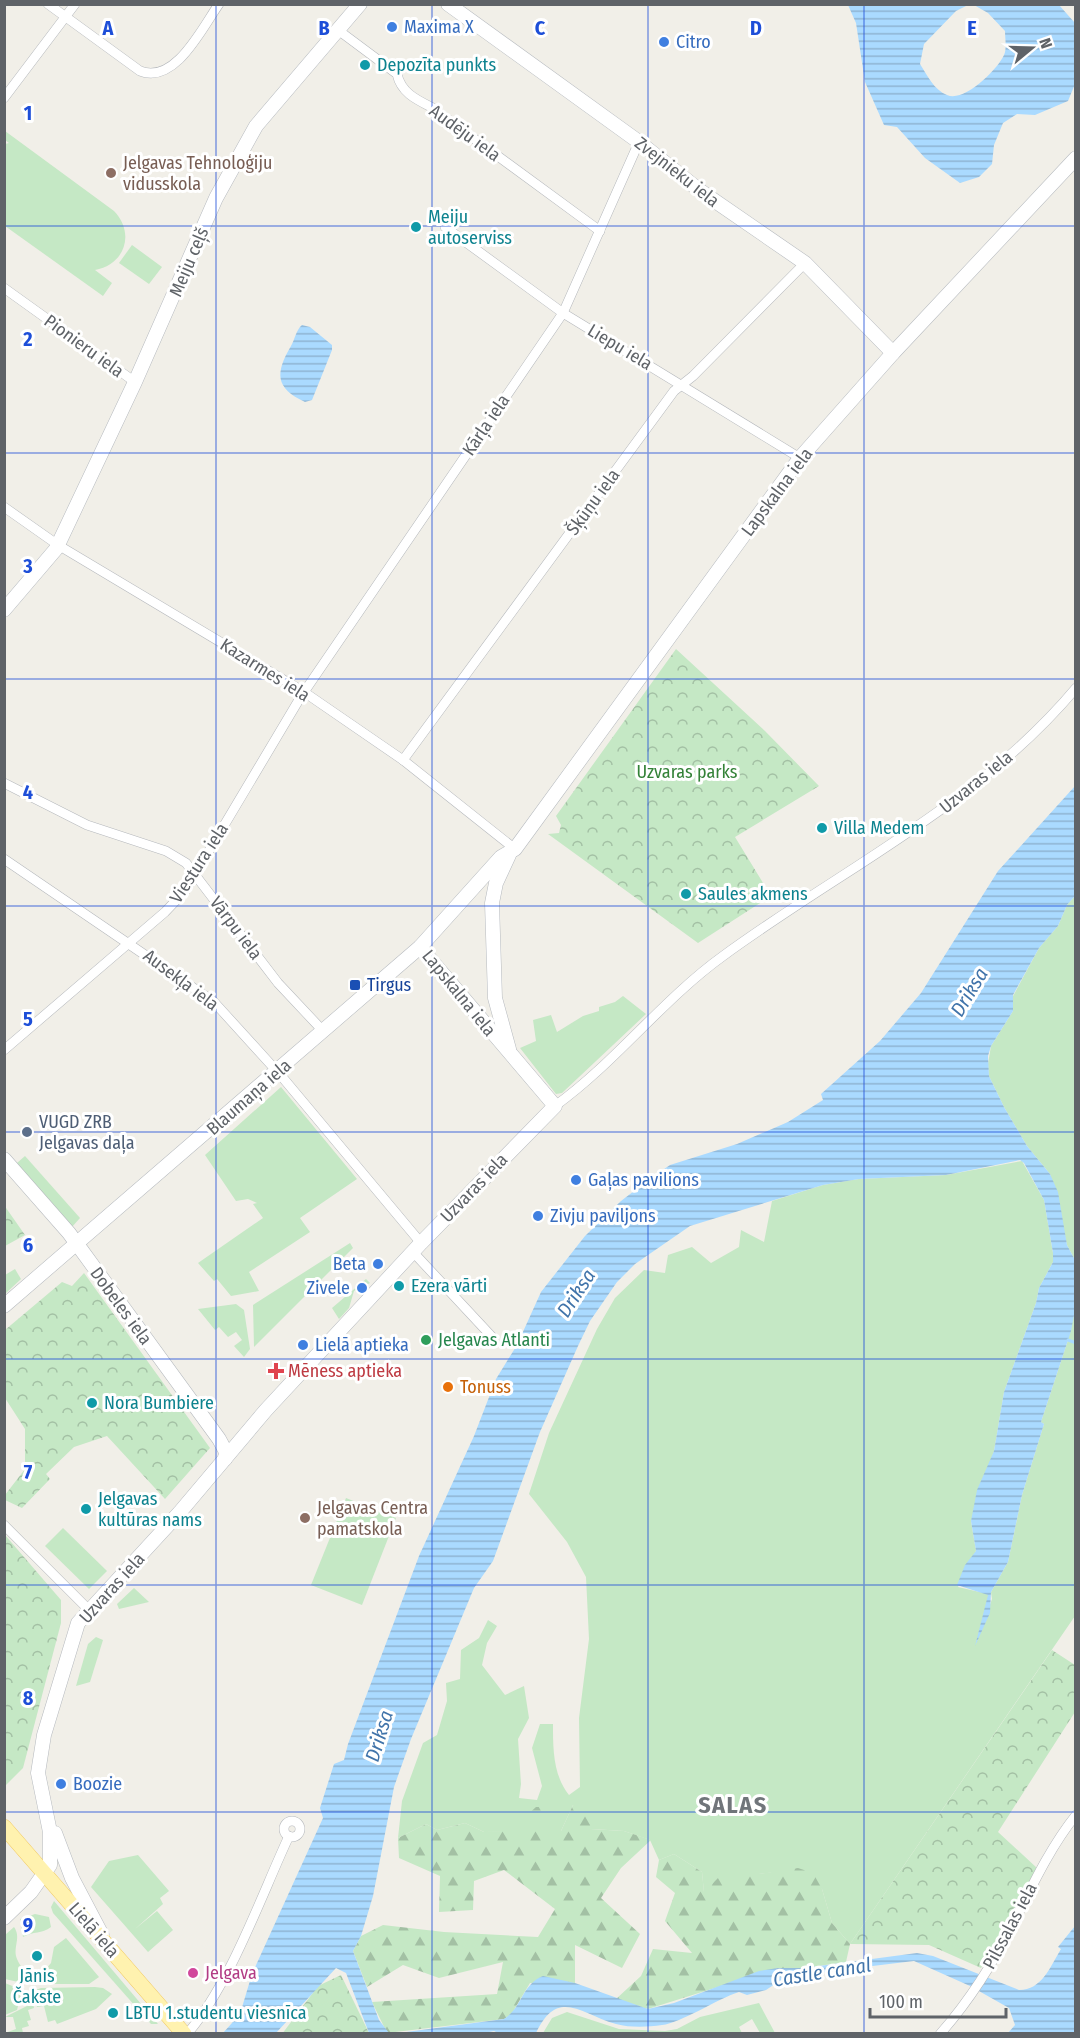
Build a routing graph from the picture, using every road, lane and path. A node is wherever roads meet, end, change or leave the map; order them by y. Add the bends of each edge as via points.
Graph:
1 (48, 4) edge
2 (75, 4) edge
3 (219, 4) edge
4 (360, 4) edge
5 (448, 4) edge
6 (65, 17) junction
7 (338, 30) junction
8 (4, 98) edge
9 (639, 142) junction
10 (1076, 158) edge
11 (446, 227) dead end
12 (600, 231) junction
13 (805, 263) junction
14 (4, 288) edge
15 (562, 313) junction
16 (893, 352) junction
17 (135, 382) junction
18 (683, 386) junction
19 (800, 458) junction
20 (4, 507) edge
21 (58, 545) junction
22 (4, 610) edge
23 (1076, 688) edge
24 (304, 692) junction
25 (403, 760) junction
26 (4, 783) edge
27 (513, 851) junction
28 (4, 859) edge
29 (195, 873) junction
30 (130, 942) junction
31 (420, 947) junction
32 (495, 998) junction
33 (473, 1011) junction
34 (324, 1032) junction
35 (4, 1050) edge
36 (512, 1057) junction
37 (278, 1072) junction
38 (555, 1106) junction
39 (4, 1159) edge
40 (77, 1245) junction
41 (417, 1247) junction
42 (4, 1306) edge
43 (494, 1339) dead end
44 (225, 1459) junction
45 (4, 1525) edge
46 (89, 1610) junction
47 (46, 1813) junction
48 (1076, 1815) edge
49 (4, 1827) edge
50 (289, 1836) dead end
51 (45, 1874) junction
52 (4, 1918) edge
53 (107, 1945) junction
54 (185, 2034) edge
55 (940, 2034) edge

1 - 6 street
2 - 6 street
3 - 6 street via 180,58 155,74 140,71
4 - 7 main road, Meiju ceļš
5 - 9 main road, Zvejnieku iela
6 - 8 street
7 - 12 street, Audēju iela via 397,74 399,84 414,99 431,107
7 - 17 main road, Meiju ceļš via 256,126 216,198
9 - 12 street, Kārļa iela
9 - 13 main road, Zvejnieku iela via 699,190
10 - 16 main road, Lapskalna iela
11 - 15 street, Liepu iela
12 - 15 street, Kārļa iela
13 - 16 main road, Zvejnieku iela
13 - 18 street, Šķūņu iela
14 - 17 street, Pionieru iela
15 - 18 street, Liepu iela
15 - 24 street, Kārļa iela
16 - 19 main road, Lapskalna iela
17 - 21 main road, Meiju ceļš
18 - 19 street, Liepu iela
18 - 25 street, Šķūņu iela via 667,400
19 - 27 main road, Lapskalna iela
20 - 21 street, Kazarmes iela
21 - 22 main road, Meiju ceļš via 52,557
21 - 24 street, Kazarmes iela
23 - 38 street, Uzvaras iela via 1036,731 969,791 715,962
24 - 25 street, Kazarmes iela
24 - 29 street, Viestura iela
25 - 27 street, Kazarmes iela
26 - 29 street, Vārpu iela via 87,825 166,851
27 - 31 main road, Lapskalna iela via 501,858
27 - 32 main road, Lapskalna iela via 496,883 492,903
28 - 30 street, Ausekļa iela
29 - 30 street, Viestura iela via 185,891
29 - 34 street, Vārpu iela via 278,983
30 - 35 street, Viestura iela
30 - 37 street, Ausekļa iela via 214,1002
31 - 33 main road, Lapskalna iela
31 - 34 main road, Blaumaņa iela
32 - 33 main road
32 - 36 main road, Lapskalna iela
33 - 36 main road, Lapskalna iela
34 - 37 main road, Blaumaņa iela
36 - 38 main road, Lapskalna iela
37 - 40 main road, Blaumaņa iela
37 - 41 street, Ausekļa iela
38 - 41 main road, Uzvaras iela
39 - 40 main road, Dobeles iela
40 - 42 main road, Blaumaņa iela
40 - 44 main road, Dobeles iela via 219,1439
41 - 43 street, Ausekļa iela
41 - 44 main road, Uzvaras iela
44 - 46 main road, Uzvaras iela
45 - 46 street
46 - 47 main road, Uzvaras iela via 78,1623 44,1735 38,1773
47 - 51 main road, Uzvaras iela via 52,1854
47 - 53 main road, Uzvaras iela via 72,1878
48 - 55 street, Pilssalas iela via 1038,1874 983,1977
49 - 51 main road, Lielā iela
50 - 54 street via 220,1985 201,2017
51 - 52 main road
51 - 53 main road, Lielā iela
53 - 54 main road, Lielā iela

